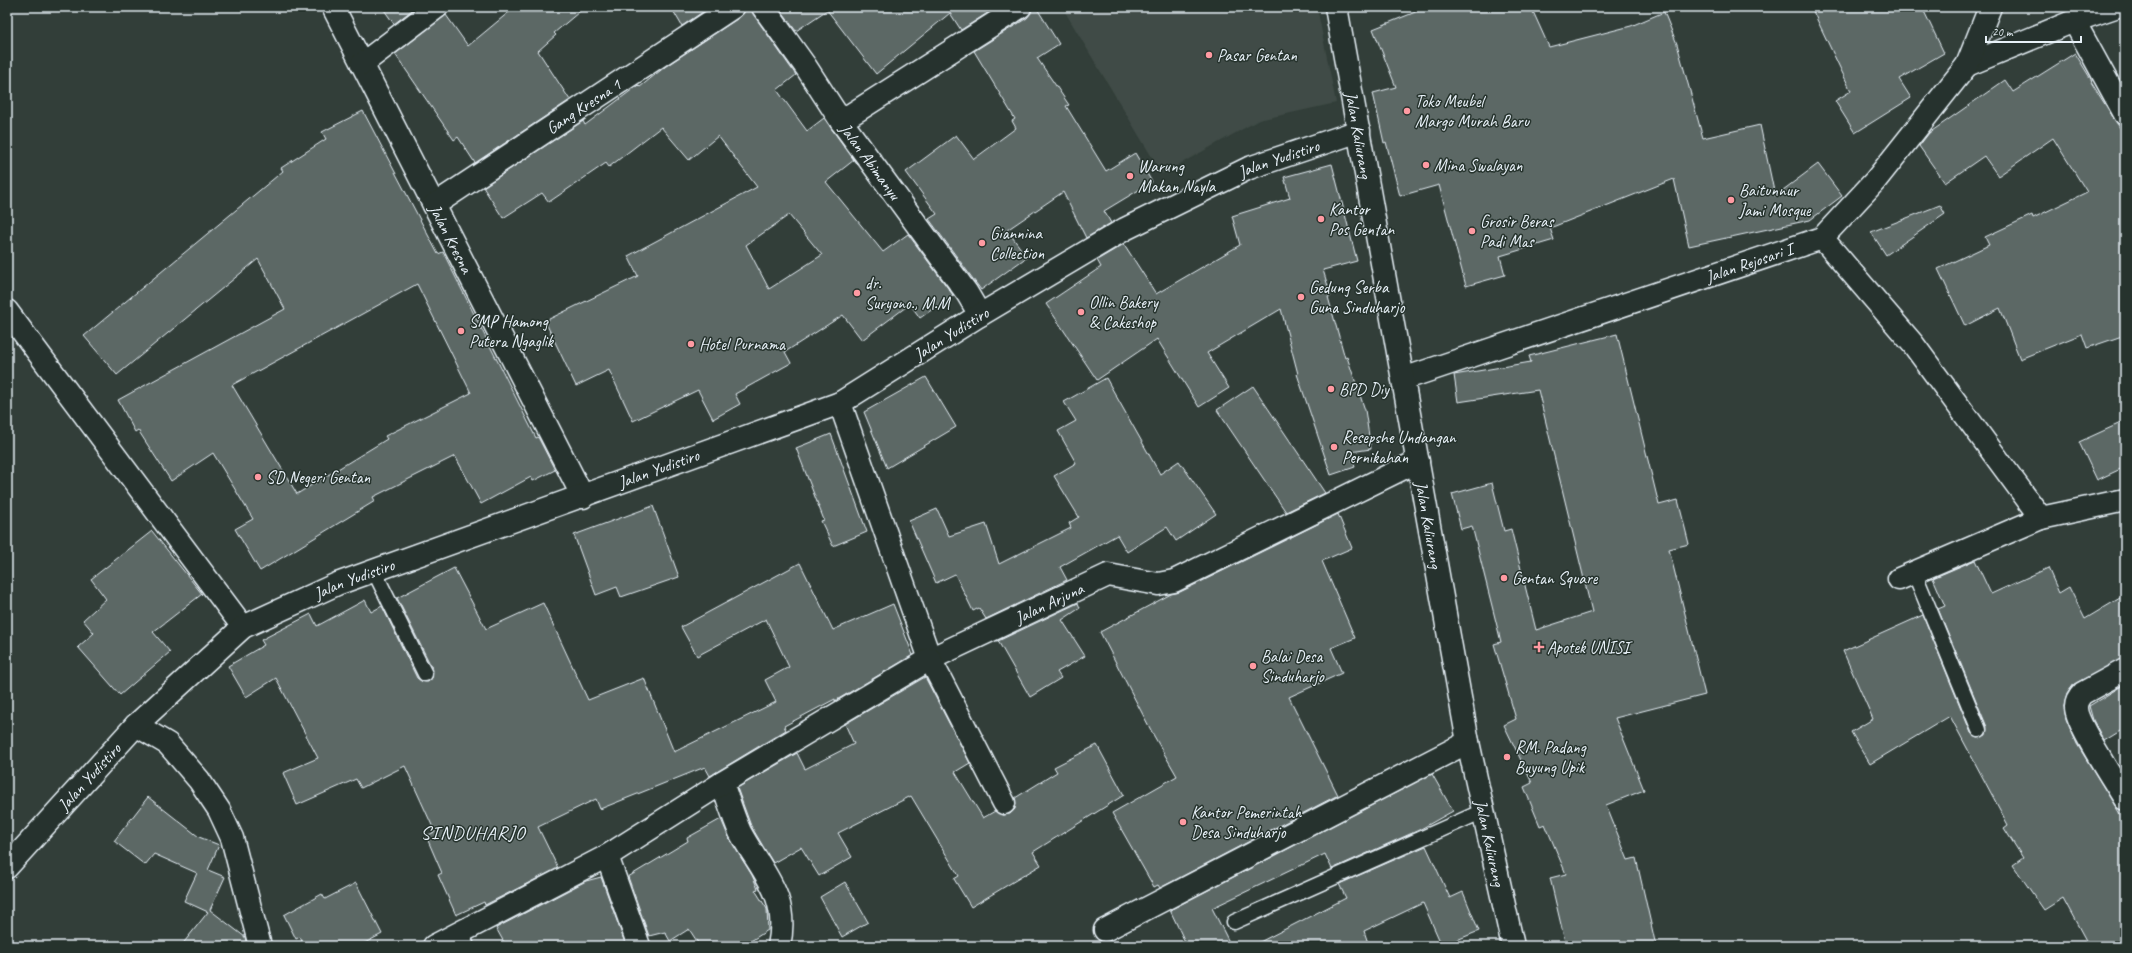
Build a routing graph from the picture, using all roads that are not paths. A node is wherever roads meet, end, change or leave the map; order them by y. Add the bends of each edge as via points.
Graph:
1 (333, 7) edge
2 (437, 7) edge
3 (733, 7) edge
4 (762, 7) edge
5 (1020, 7) edge
6 (1336, 7) edge
7 (1990, 7) edge
8 (2115, 7) edge
9 (2074, 21) junction
10 (362, 64) junction
11 (1967, 65) junction
12 (2125, 114) edge
13 (841, 121) junction
14 (1359, 131) junction
15 (434, 205) junction
16 (1822, 238) junction
17 (7, 311) edge
18 (980, 315) junction
19 (1403, 379) junction
20 (840, 402) junction
21 (1418, 461) junction
22 (583, 497) junction
23 (2125, 500) edge
24 (2041, 518) junction
25 (374, 571) junction
26 (1907, 575) joint
27 (243, 627) junction
28 (930, 659) junction
29 (2125, 670) edge
30 (425, 674) dead end
31 (136, 724) junction
32 (1979, 730) dead end
33 (1468, 742) junction
34 (722, 783) junction
35 (2125, 799) edge
36 (1004, 803) dead end
37 (1483, 811) junction
38 (607, 856) junction
39 (7, 867) edge
40 (1234, 922) dead end
41 (1105, 930) dead end
42 (464, 939) edge
43 (260, 946) edge
44 (434, 946) edge
45 (639, 946) edge
46 (779, 946) edge
47 (1513, 946) edge

1 - 10 street, Jalan Kresna
2 - 10 street
3 - 15 street, Gang Kresna 1
4 - 13 street, Jalan Abimanyu via 806,66
5 - 13 street
6 - 14 street, Jalan Kaliurang
7 - 11 street, Jalan Rejosari I
8 - 9 street
9 - 11 street
9 - 12 street
10 - 15 street, Jalan Kresna
11 - 16 street, Jalan Rejosari I via 1874,181
13 - 18 street, Jalan Abimanyu via 967,293
14 - 18 street, Jalan Yudistiro via 1249,168 1125,229
14 - 19 street, Jalan Kaliurang
15 - 22 street, Jalan Kresna
16 - 19 street, Jalan Rejosari I
16 - 24 street via 1913,344
17 - 27 street
18 - 20 street, Jalan Yudistiro
19 - 21 street, Jalan Kaliurang
20 - 22 street, Jalan Yudistiro
20 - 28 street
21 - 28 street, Jalan Arjuna via 1174,581 1158,584 1108,575
21 - 33 street, Jalan Kaliurang
22 - 25 street, Jalan Yudistiro
23 - 24 street
24 - 26 street
25 - 27 street, Jalan Yudistiro via 337,584
25 - 30 lane
26 - 32 lane
27 - 31 street, Jalan Yudistiro
28 - 34 street, Jalan Arjuna
28 - 36 street
29 - 35 street via 2083,693 2076,707 2081,724
31 - 39 street, Jalan Yudistiro
31 - 43 street via 168,744 199,780 219,810 232,838
33 - 37 street, Jalan Kaliurang
33 - 41 street
34 - 38 street, Jalan Arjuna
34 - 46 street via 740,830 776,891 782,913
37 - 40 lane
37 - 47 street, Jalan Kaliurang
38 - 42 street, Jalan Arjuna
38 - 45 street
42 - 44 street, Jalan Arjuna

